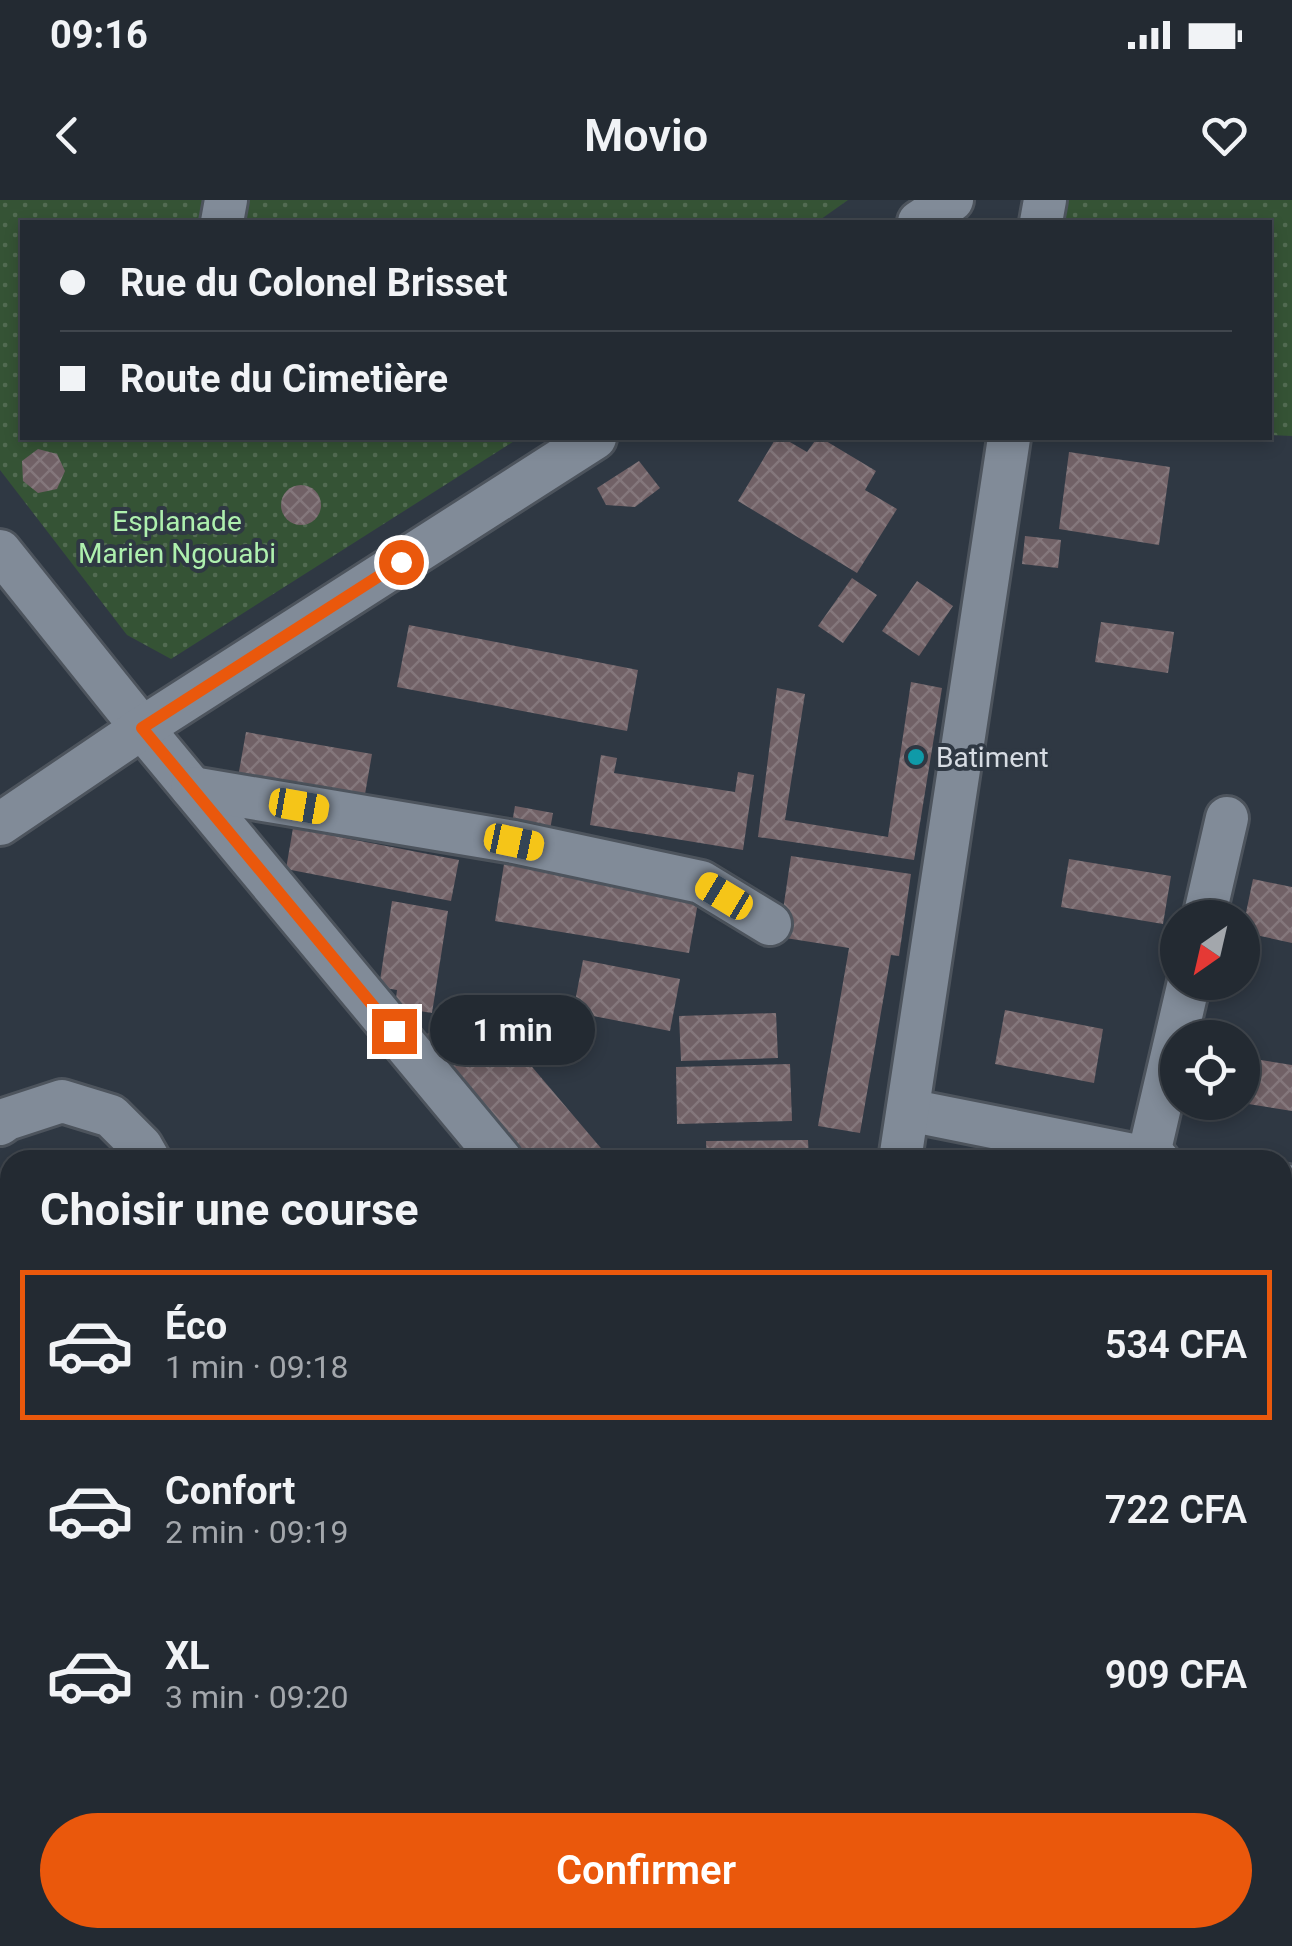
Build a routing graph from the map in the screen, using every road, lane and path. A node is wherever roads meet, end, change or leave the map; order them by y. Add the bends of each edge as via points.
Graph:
1 (952, 200) edge
2 (922, 220) edge
3 (593, 440) edge
4 (1009, 440) edge
5 (0, 551) edge
6 (142, 728) junction
7 (192, 788) junction
8 (1227, 818) dead end
9 (0, 824) edge
10 (1208, 900) edge
11 (770, 924) dead end
12 (1185, 1000) edge
13 (908, 1110) junction
14 (0, 1124) edge
15 (143, 1150) edge
16 (493, 1150) edge
17 (902, 1150) edge
18 (1108, 1150) edge
19 (1155, 1150) edge

1 - 2 street
3 - 6 street
4 - 13 street
5 - 6 street
6 - 7 street
6 - 9 street
7 - 11 street via 514,842 701,882
7 - 16 street
8 - 10 street
12 - 19 street
13 - 17 street
13 - 18 street
14 - 15 street via 62,1101 111,1116

